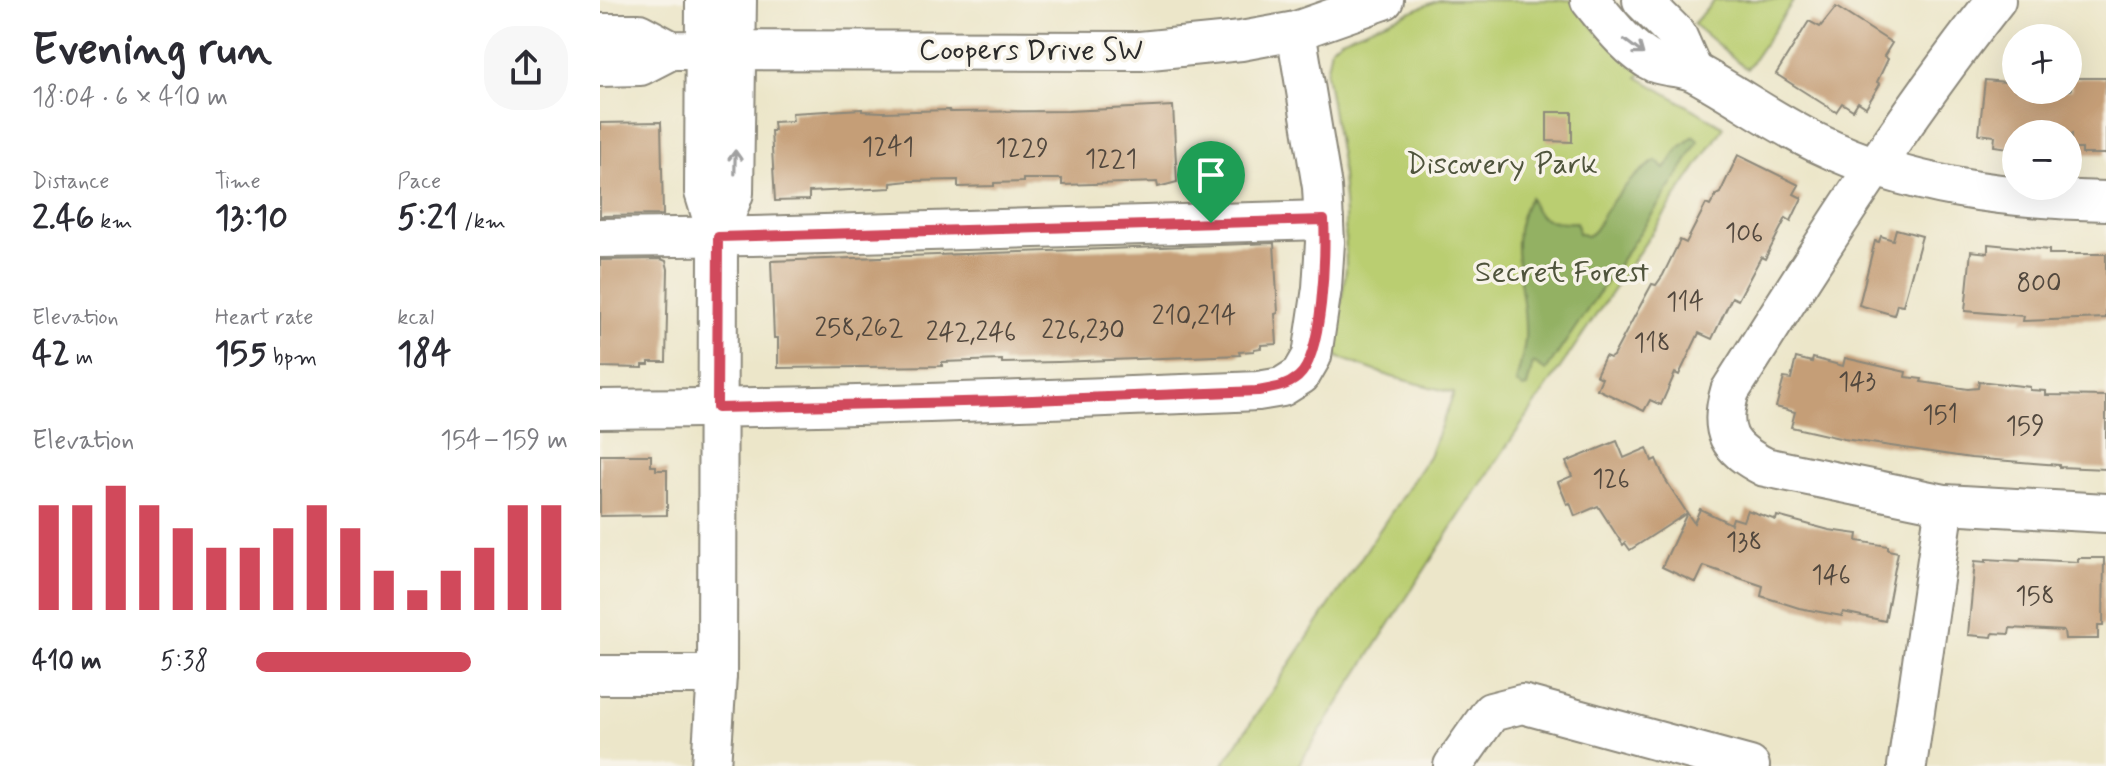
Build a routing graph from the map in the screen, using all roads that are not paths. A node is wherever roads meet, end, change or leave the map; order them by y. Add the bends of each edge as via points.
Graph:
1 (705, 0) edge
2 (737, 0) edge
3 (1384, 0) edge
4 (1590, 0) edge
5 (1642, 0) edge
6 (1996, 0) edge
7 (1296, 31) junction
8 (600, 33) edge
9 (704, 50) junction
10 (600, 67) edge
11 (1693, 71) junction
12 (1877, 168) junction
13 (2106, 201) edge
14 (1324, 220) junction
15 (718, 237) junction
16 (600, 238) edge
17 (717, 408) junction
18 (600, 409) edge
19 (1945, 504) junction
20 (2106, 513) edge
21 (600, 675) edge
22 (717, 675) junction
23 (1738, 764) edge
24 (711, 766) edge
25 (1453, 766) edge
26 (1907, 766) edge

1 - 9 street
2 - 9 street
3 - 7 street, Coopers Drive SW
4 -> 11 street via 1621,37 1655,63
5 - 11 street via 1677,35
6 - 12 street
7 - 9 street, Coopers Drive SW via 1140,51
7 - 14 street
8 - 9 street, Coopers Drive SW via 639,33
9 - 10 street, Coopers Drive SW via 640,66
9 - 15 street via 704,192
11 - 12 street via 1815,142
12 - 13 street via 1962,190
12 - 19 street via 1730,391 1724,412 1728,436 1741,455 1765,467
14 - 15 street
14 - 17 street via 1312,356 1301,375 1282,387
15 - 16 street
15 - 17 street
17 - 18 street
17 - 22 street
19 - 20 street
19 - 26 street
21 - 22 street
22 - 24 street
23 - 25 street via 1522,704 1491,712

